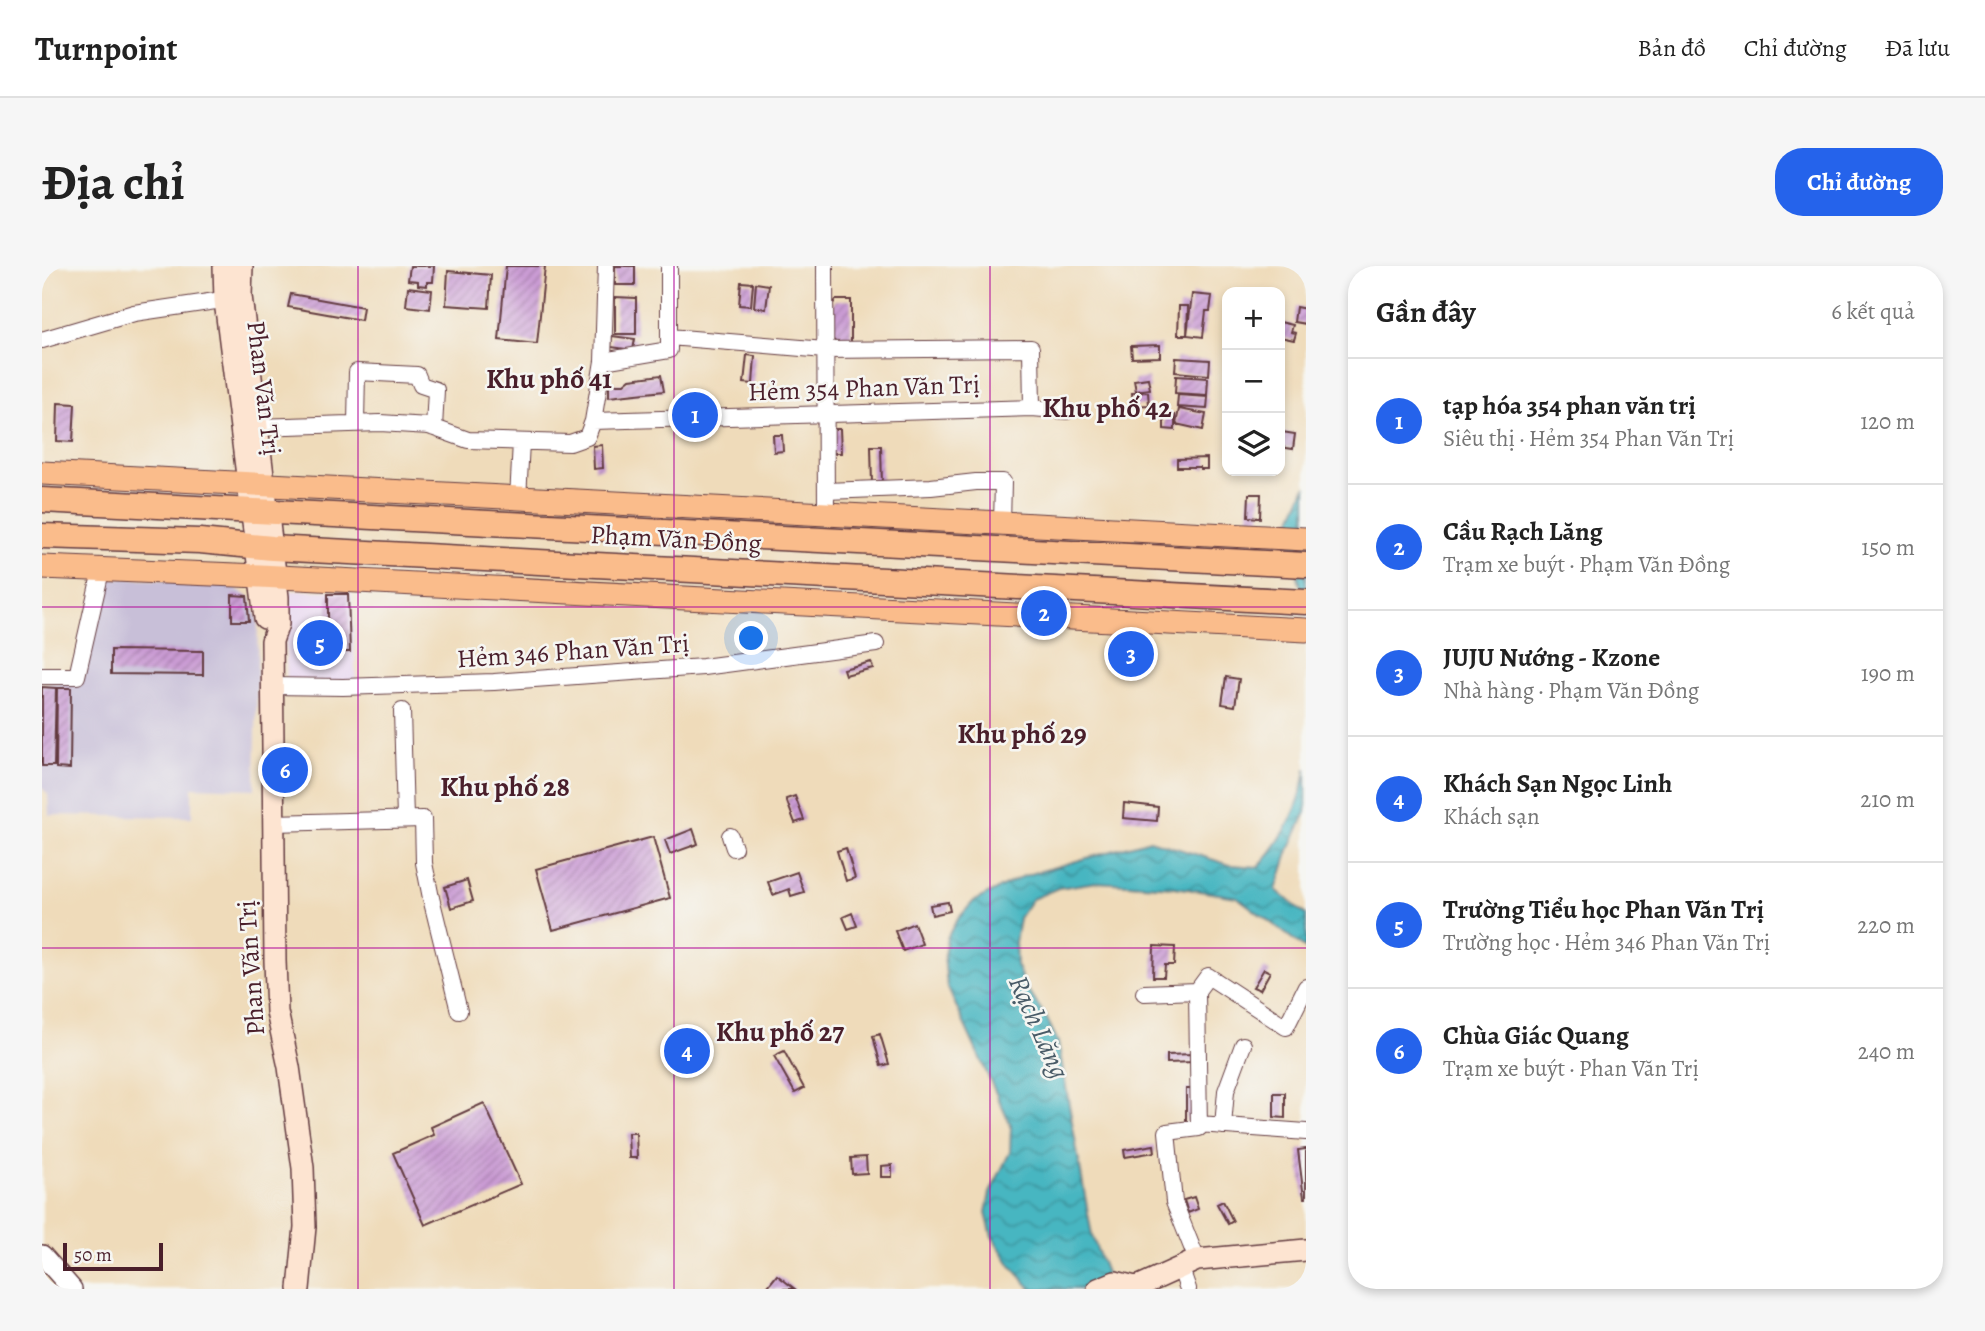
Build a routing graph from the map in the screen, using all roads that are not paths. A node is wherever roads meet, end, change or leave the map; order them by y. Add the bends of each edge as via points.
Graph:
1 (224, 266) edge
2 (242, 266) edge
3 (606, 266) edge
4 (669, 266) edge
5 (825, 266) edge
6 (233, 299) junction
7 (669, 337) junction
8 (42, 340) edge
9 (825, 351) junction
10 (603, 361) junction
11 (1032, 408) junction
12 (1067, 411) dead end
13 (826, 413) junction
14 (593, 421) junction
15 (356, 423) junction
16 (257, 427) junction
17 (434, 428) junction
18 (521, 442) junction
19 (42, 472) edge
20 (256, 485) junction
21 (826, 491) junction
22 (478, 497) junction
23 (518, 499) junction
24 (42, 500) edge
25 (260, 512) junction
26 (826, 514) junction
27 (478, 523) junction
28 (1002, 524) junction
29 (42, 536) edge
30 (1306, 540) edge
31 (264, 547) junction
32 (998, 550) junction
33 (1306, 565) edge
34 (42, 567) edge
35 (101, 571) junction
36 (268, 576) junction
37 (1306, 602) edge
38 (1306, 630) edge
39 (876, 644) dead end
40 (42, 677) edge
41 (272, 686) junction
42 (402, 711) dead end
43 (405, 819) junction
44 (273, 823) junction
45 (1306, 987) edge
46 (1197, 991) junction
47 (1144, 993) dead end
48 (459, 1011) dead end
49 (1243, 1045) dead end
50 (1199, 1124) junction
51 (1223, 1126) junction
52 (1306, 1132) edge
53 (1306, 1251) edge
54 (42, 1255) edge
55 (1189, 1263) junction
56 (1120, 1287) edge
57 (72, 1289) edge
58 (299, 1289) edge
59 (1188, 1289) edge

1 - 6 main road, Phan Văn Trị
2 - 6 main road, Phan Văn Trị
3 - 10 street
4 - 7 street
5 - 9 street
6 - 8 street via 134,313
6 - 16 main road, Phan Văn Trị
6 - 20 main road, Phan Văn Trị
7 - 9 street
7 - 10 street via 669,350
9 - 11 street via 1031,348
9 - 13 street
10 - 14 street
11 - 12 street, Hẻm 354 Phan Văn Trị
11 - 13 street, Hẻm 354 Phan Văn Trị
13 - 14 street, Hẻm 354 Phan Văn Trị
13 - 21 street
14 - 18 street via 587,437 570,443
15 - 16 street
15 - 17 street
15 - 17 street via 357,372 387,373 417,375 421,385 436,390
16 - 20 main road, Phan Văn Trị
17 - 18 street via 468,440
18 - 23 street
19 - 20 main road, Phạm Văn Đồng
20 - 22 main road, Phạm Văn Đồng
20 - 25 main road, Phan Văn Trị
21 - 26 street
21 - 28 street via 1003,482
22 - 23 main road, Phạm Văn Đồng
22 - 27 main road
23 - 26 main road, Phạm Văn Đồng
24 - 25 highway, Phạm Văn Đồng
25 - 27 highway, Phạm Văn Đồng
25 - 31 main road, Phan Văn Trị
26 - 28 main road, Phạm Văn Đồng
27 - 32 highway, Phạm Văn Đồng
28 - 30 main road, Phạm Văn Đồng
28 - 32 main road
29 - 31 highway, Phạm Văn Đồng
31 - 36 main road, Phan Văn Trị
31 - 37 highway, Phạm Văn Đồng
32 - 33 highway, Phạm Văn Đồng
34 - 35 main road
35 - 36 main road
35 - 40 street via 77,676
36 - 38 main road
36 - 41 main road, Phan Văn Trị via 278,624 272,641
39 - 41 street, Hẻm 346 Phan Văn Trị via 693,668 494,682
41 - 44 main road, Phan Văn Trị
42 - 43 street
43 - 44 street
43 - 48 street via 423,819 431,898
44 - 58 main road, Phan Văn Trị via 277,1012 303,1168
45 - 46 street via 1286,1027 1208,976
46 - 47 street
46 - 50 street
49 - 51 street via 1226,1091
50 - 51 street
50 - 55 street via 1199,1128 1167,1132 1174,1202
51 - 52 street
53 - 55 main road
54 - 57 street
55 - 56 main road
55 - 59 street

